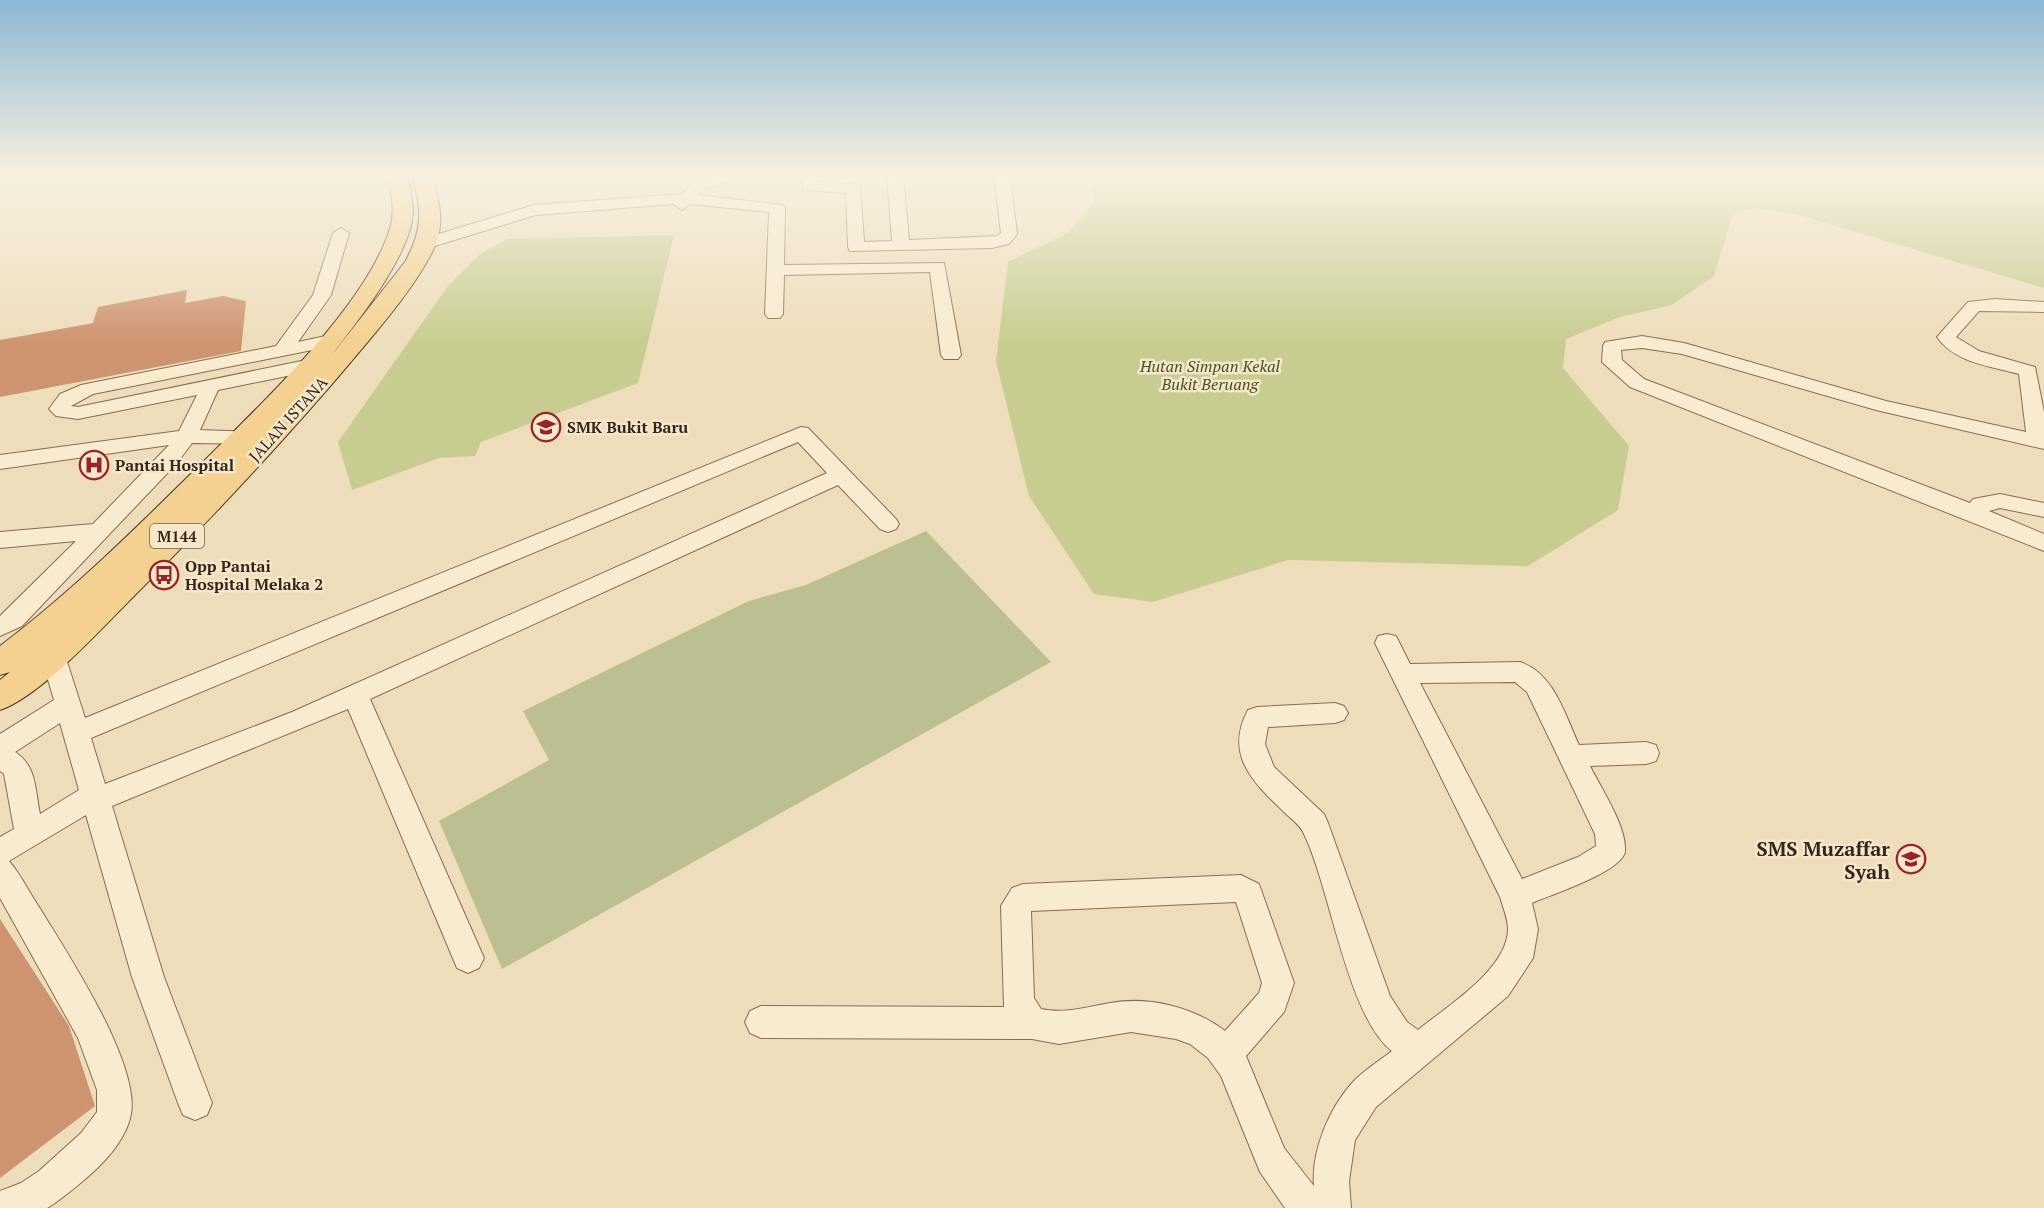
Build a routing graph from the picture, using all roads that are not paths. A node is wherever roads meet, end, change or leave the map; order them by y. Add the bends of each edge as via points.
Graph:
1 (398, 231) edge
2 (411, 231) edge
3 (429, 231) edge
4 (468, 231) edge
5 (777, 231) edge
6 (855, 231) edge
7 (900, 231) edge
8 (1009, 231) edge
9 (340, 233) dead end
10 (425, 244) junction
11 (901, 245) junction
12 (776, 270) junction
13 (2044, 307) edge
14 (352, 311) junction
15 (774, 314) dead end
16 (283, 350) junction
17 (335, 350) junction
18 (951, 355) dead end
19 (308, 365) junction
20 (207, 379) junction
21 (187, 436) junction
22 (272, 439) junction
23 (240, 440) junction
24 (2041, 441) edge
25 (0, 462) edge
26 (841, 475) junction
27 (2044, 510) edge
28 (1977, 514) junction
29 (888, 524) dead end
30 (99, 531) junction
31 (0, 540) edge
32 (2044, 543) edge
33 (0, 627) edge
34 (1387, 643) dead end
35 (54, 656) junction
36 (0, 663) edge
37 (1401, 674) junction
38 (355, 694) junction
39 (0, 697) edge
40 (69, 704) junction
41 (1335, 713) dead end
42 (77, 733) junction
43 (0, 748) edge
44 (1646, 753) dead end
45 (1571, 756) junction
46 (0, 757) edge
47 (94, 798) junction
48 (29, 833) junction
49 (0, 852) edge
50 (0, 871) edge
51 (1515, 896) junction
52 (468, 958) dead end
53 (761, 1023) dead end
54 (1032, 1023) junction
55 (1418, 1050) junction
56 (1228, 1052) junction
57 (195, 1103) dead end
58 (3, 1208) edge
59 (1308, 1208) edge
60 (1333, 1208) edge

1 - 14 main road, JALAN ISTANA / M144 via 382,265
2 - 10 main road via 414,242
3 - 10 main road, JALAN ISTANA / M144
4 - 10 street
5 - 12 street
6 - 11 street via 856,247
7 - 11 street
8 - 11 street via 1003,240 992,243
9 - 16 street via 322,295
10 - 14 main road via 402,255 387,280
10 - 17 main road, JALAN ISTANA / M144 via 391,297
12 - 15 street
12 - 18 street via 938,267
13 - 24 street via 1974,306 1946,337 1963,351 2028,371
14 - 17 main road, JALAN ISTANA / M144
16 - 17 street
16 - 20 street
17 - 19 main road, JALAN ISTANA / M144
17 - 22 main road, JALAN ISTANA / M144
19 - 20 street
19 - 23 main road, JALAN ISTANA / M144
20 - 20 street via 78,413 59,409 68,397 88,389
20 - 21 street via 205,402
21 - 23 street
21 - 25 street
21 - 30 street
22 - 23 street
22 - 35 main road, JALAN ISTANA / M144
23 - 36 main road, JALAN ISTANA / M144 via 147,533
24 - 28 street via 1883,406 1684,349 1642,342 1612,346 1612,362 1637,383
26 - 29 street
26 - 38 street
26 - 42 street via 801,433
27 - 28 street via 2000,501 1981,504
28 - 32 street
30 - 31 street
30 - 33 street via 13,620
34 - 37 street
35 - 39 main road, JALAN ISTANA / M144
35 - 40 street
37 - 45 street via 1520,672 1537,685
37 - 51 street
38 - 47 street via 301,719
38 - 52 street
40 - 42 street
40 - 43 street
41 - 55 street via 1257,717 1254,751 1264,775 1314,823 1377,1005 1395,1034
42 - 47 street
44 - 45 street
45 - 51 street via 1609,834 1611,852 1588,866
46 - 48 street via 17,768
47 - 48 street
47 - 57 street via 148,977
48 - 49 street
50 - 58 street via 95,1032 115,1093 114,1113 102,1137 51,1185 15,1206
51 - 55 street via 1523,929 1517,957 1497,985
53 - 54 street
54 - 56 street via 1058,1028 1138,1016 1168,1020 1200,1032
54 - 56 street via 1018,1003 1016,906 1023,898 1241,888 1248,894 1278,982 1273,1001
55 - 60 street via 1364,1095 1339,1134 1331,1182
56 - 59 street via 1273,1161

